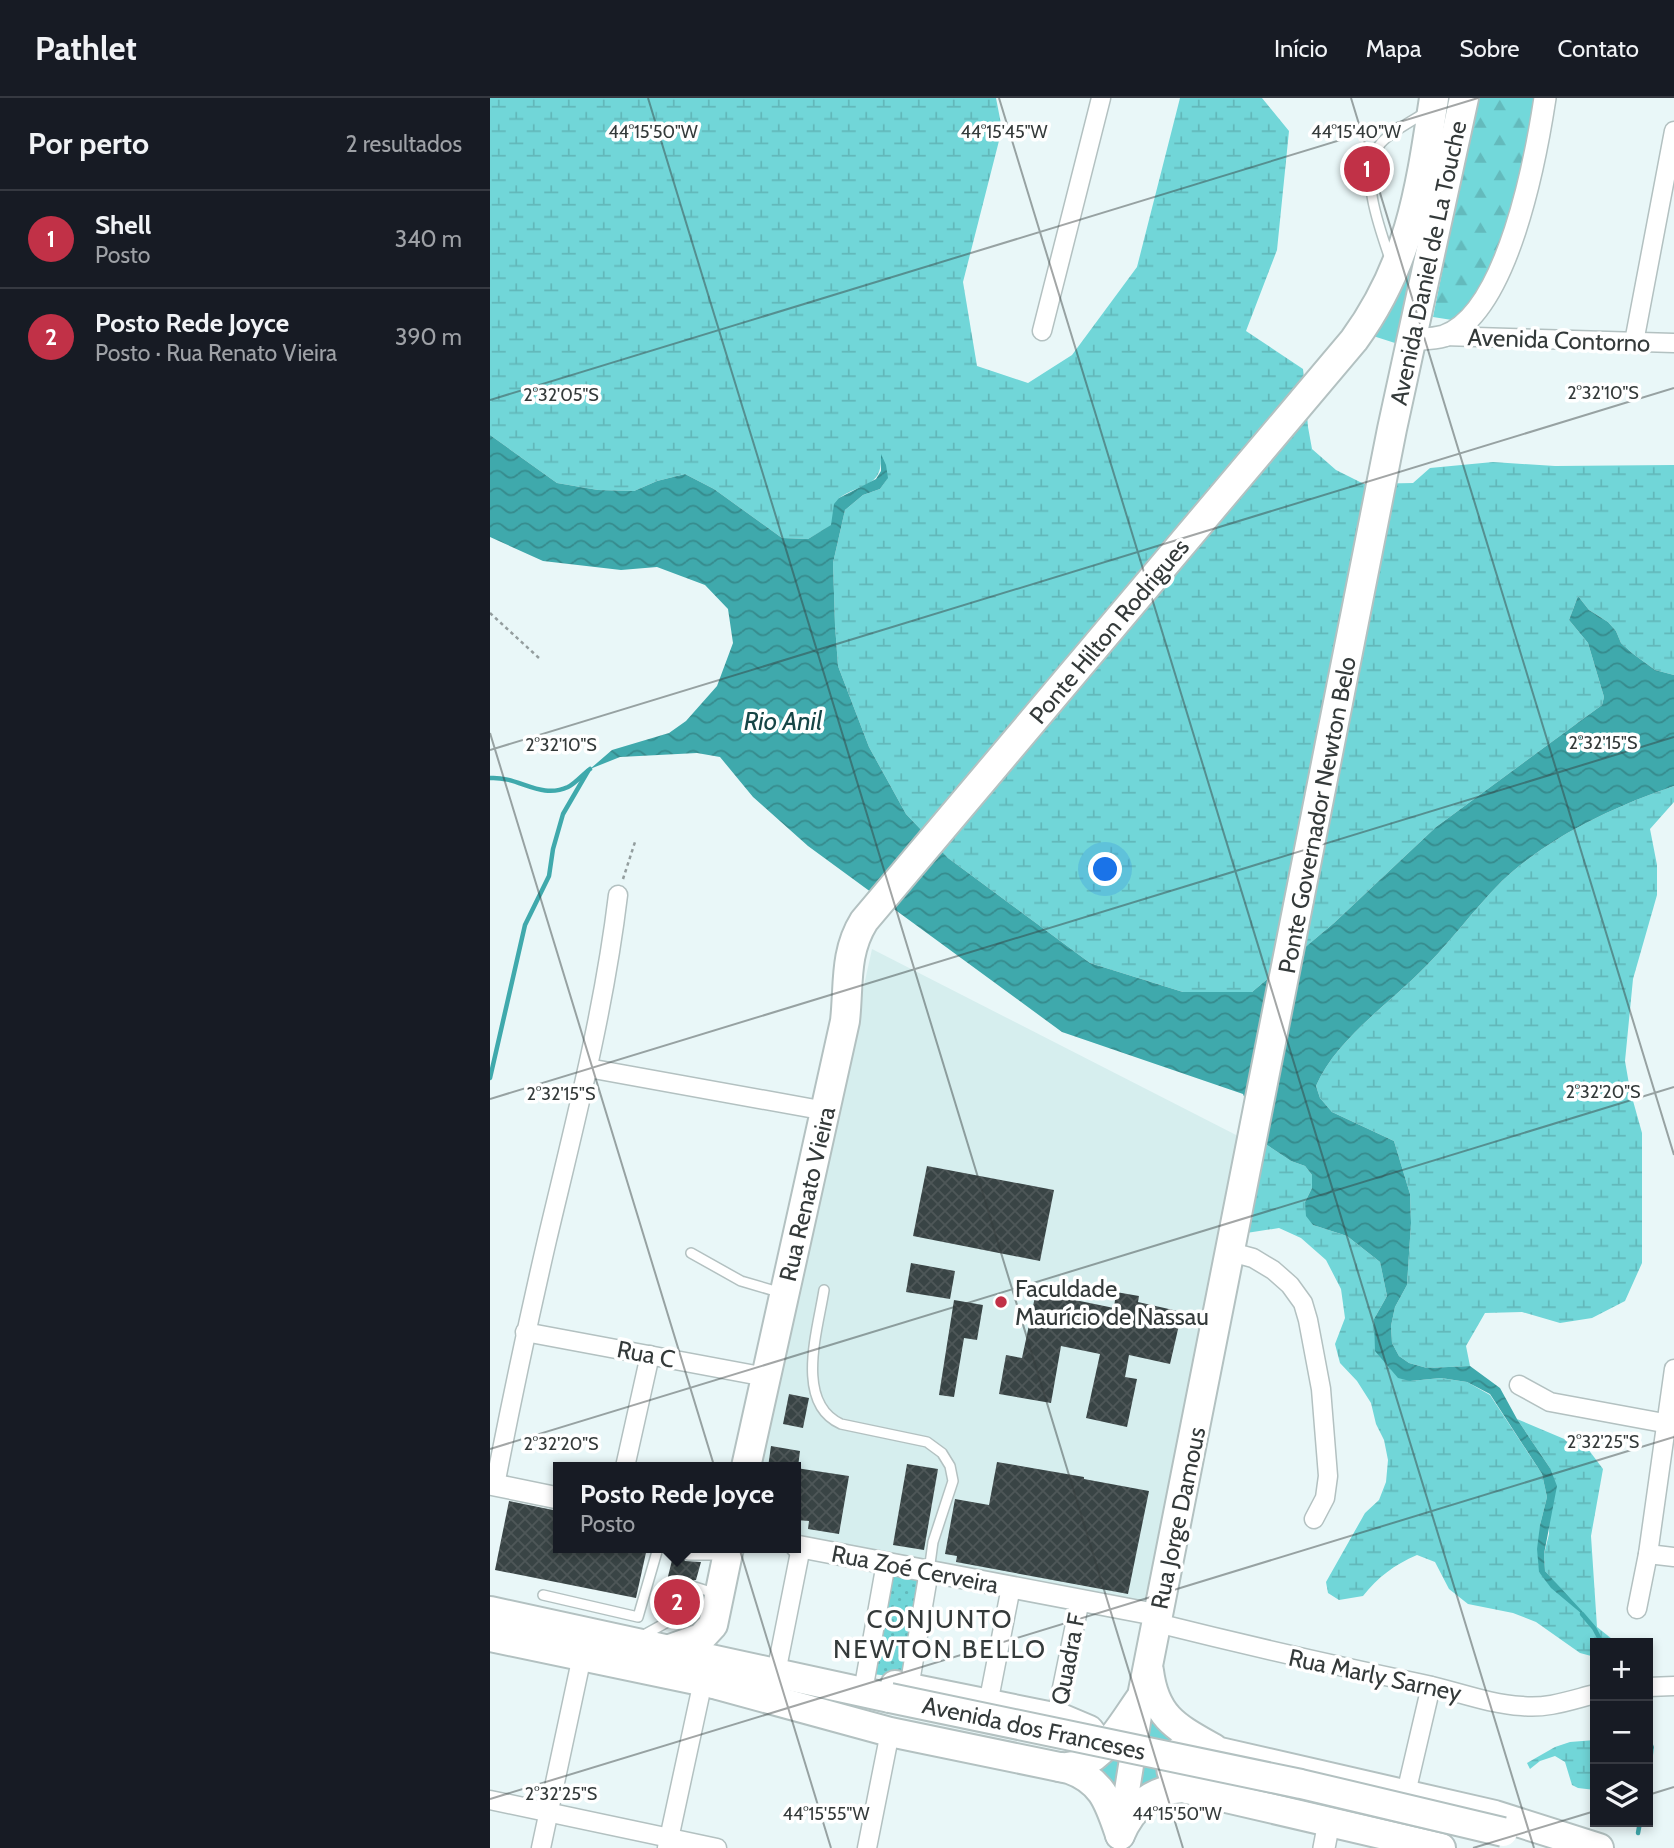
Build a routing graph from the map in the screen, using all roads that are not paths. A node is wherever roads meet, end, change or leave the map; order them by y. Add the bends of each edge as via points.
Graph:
1 (1101, 98) edge
2 (1464, 98) edge
3 (1545, 98) edge
4 (1434, 103) edge
5 (1674, 131) edge
6 (1667, 210) edge
7 (1394, 273) junction
8 (1042, 331) dead end
9 (1443, 336) junction
10 (1354, 340) joint
11 (1411, 340) junction
12 (1634, 342) junction
13 (1674, 343) edge
14 (1392, 429) joint
15 (618, 895) road end
16 (864, 921) joint
17 (588, 1068) junction
18 (826, 1111) junction
19 (1241, 1201) joint
20 (1231, 1252) junction
21 (691, 1253) dead end
22 (824, 1290) dead end
23 (785, 1294) junction
24 (525, 1332) junction
25 (650, 1355) junction
26 (1674, 1369) edge
27 (766, 1377) junction
28 (1519, 1385) dead end
29 (1670, 1424) edge
30 (626, 1462) edge
31 (747, 1462) edge
32 (492, 1485) edge
33 (553, 1497) edge
34 (1314, 1519) dead end
35 (801, 1546) edge
36 (657, 1553) edge
37 (715, 1553) edge
38 (727, 1553) edge
39 (798, 1553) edge
40 (1648, 1554) junction
41 (688, 1555) dead end
42 (1674, 1557) edge
43 (886, 1563) junction
44 (929, 1571) junction
45 (1011, 1587) junction
46 (543, 1595) dead end
47 (1080, 1600) junction
48 (1637, 1609) dead end
49 (490, 1611) edge
50 (1157, 1619) junction
51 (671, 1620) dead end
52 (634, 1629) junction
53 (490, 1637) edge
54 (668, 1649) junction
55 (582, 1656) junction
56 (1148, 1665) junction
57 (776, 1673) junction
58 (865, 1680) junction
59 (703, 1681) junction
60 (1431, 1686) junction
61 (1674, 1686) edge
62 (1653, 1687) edge
63 (1590, 1695) edge
64 (1142, 1696) junction
65 (988, 1704) junction
66 (895, 1709) junction
67 (1056, 1717) junction
68 (1219, 1751) junction
69 (1094, 1758) junction
70 (1060, 1767) junction
71 (1188, 1789) junction
72 (1406, 1793) junction
73 (490, 1800) edge
74 (548, 1812) junction
75 (1326, 1835) edge
76 (1498, 1840) edge
77 (1118, 1842) edge
78 (668, 1843) edge
79 (541, 1848) edge
80 (717, 1848) edge
81 (867, 1848) edge
82 (1441, 1848) edge
83 (1577, 1848) edge
84 (1598, 1848) edge

1 - 8 street
2 - 11 main road, Avenida Daniel de La Touche
3 - 9 street via 1515,234 1484,298 1463,323
4 - 7 main road, Avenida Daniel de La Touche via 1413,216
4 - 7 lane via 1376,149 1371,198
5 - 6 street
6 - 12 street
7 - 10 main road, Avenida Daniel de La Touche
9 - 11 street
9 - 12 street, Avenida Contorno
10 - 16 main road, Ponte Hilton Rodrigues
11 - 14 main road, Avenida Daniel de La Touche
12 - 13 street, Avenida Contorno
14 - 19 main road, Ponte Governador Newton Belo
15 - 17 street
16 - 18 main road, Rua Renato Vieira via 848,959 845,1021
17 - 18 street
17 - 24 street
18 - 23 main road, Rua Renato Vieira
19 - 20 main road, Rua Jorge Damous
20 - 34 street via 1273,1270 1303,1303 1321,1389 1328,1476 1325,1498
20 - 50 main road, Rua Jorge Damous
21 - 23 lane via 741,1281
22 - 44 lane via 811,1370 825,1412 841,1424 927,1442 950,1466 953,1481 933,1542
23 - 27 main road, Rua Renato Vieira
24 - 25 street, Rua C
24 - 32 street
25 - 27 street, Rua C
25 - 30 street
26 - 29 street
27 - 31 main road, Rua Renato Vieira
28 - 29 street via 1550,1402
29 - 40 street
32 - 33 street
35 - 43 street, Rua Zoé Cerveira
36 - 52 lane
37 - 41 lane
38 - 54 main road via 708,1591 713,1625 689,1644
39 - 57 street
40 - 42 street
40 - 48 street
43 - 44 street, Rua Zoé Cerveira
43 - 58 street
44 - 45 street, Rua Zoé Cerveira
44 - 66 street
45 - 47 street, Rua Zoé Cerveira
45 - 65 street
46 - 52 lane
47 - 50 street, Rua Zoé Cerveira
47 - 67 street, Quadra F
49 - 52 main road, Avenida dos Franceses
50 - 56 main road, Rua Jorge Damous
50 - 60 street, Rua Marly Sarney via 1265,1650
51 - 52 lane via 656,1631
52 - 54 main road, Avenida dos Franceses
53 - 55 main road, Avenida dos Franceses
54 - 57 main road, Avenida dos Franceses
55 - 59 main road, Avenida dos Franceses
55 - 74 street
56 - 64 main road, Rua Jorge Damous
56 - 68 main road via 1164,1715
57 - 58 main road
57 - 66 main road, Avenida dos Franceses
58 - 66 main road
59 - 66 main road, Avenida dos Franceses
59 - 78 street
60 - 63 street, Rua Marly Sarney via 1522,1706 1547,1707
60 - 72 street
61 - 62 street
64 - 69 main road
64 - 77 main road, Rua Jorge Damous
65 - 66 main road
65 - 67 main road
66 - 70 main road
66 - 76 main road, Avenida dos Franceses via 1312,1806
66 - 81 street
67 - 69 main road via 1093,1734 1099,1748
68 - 71 main road via 1189,1746 1177,1752 1172,1775
68 - 72 main road
69 - 70 main road
70 - 77 main road via 1097,1785 1110,1807
71 - 75 main road
71 - 77 main road via 1164,1791 1143,1801
72 - 84 main road via 1504,1817
73 - 74 street
74 - 78 street
74 - 79 street
75 - 82 main road
76 - 83 main road, Avenida dos Franceses
78 - 80 street

